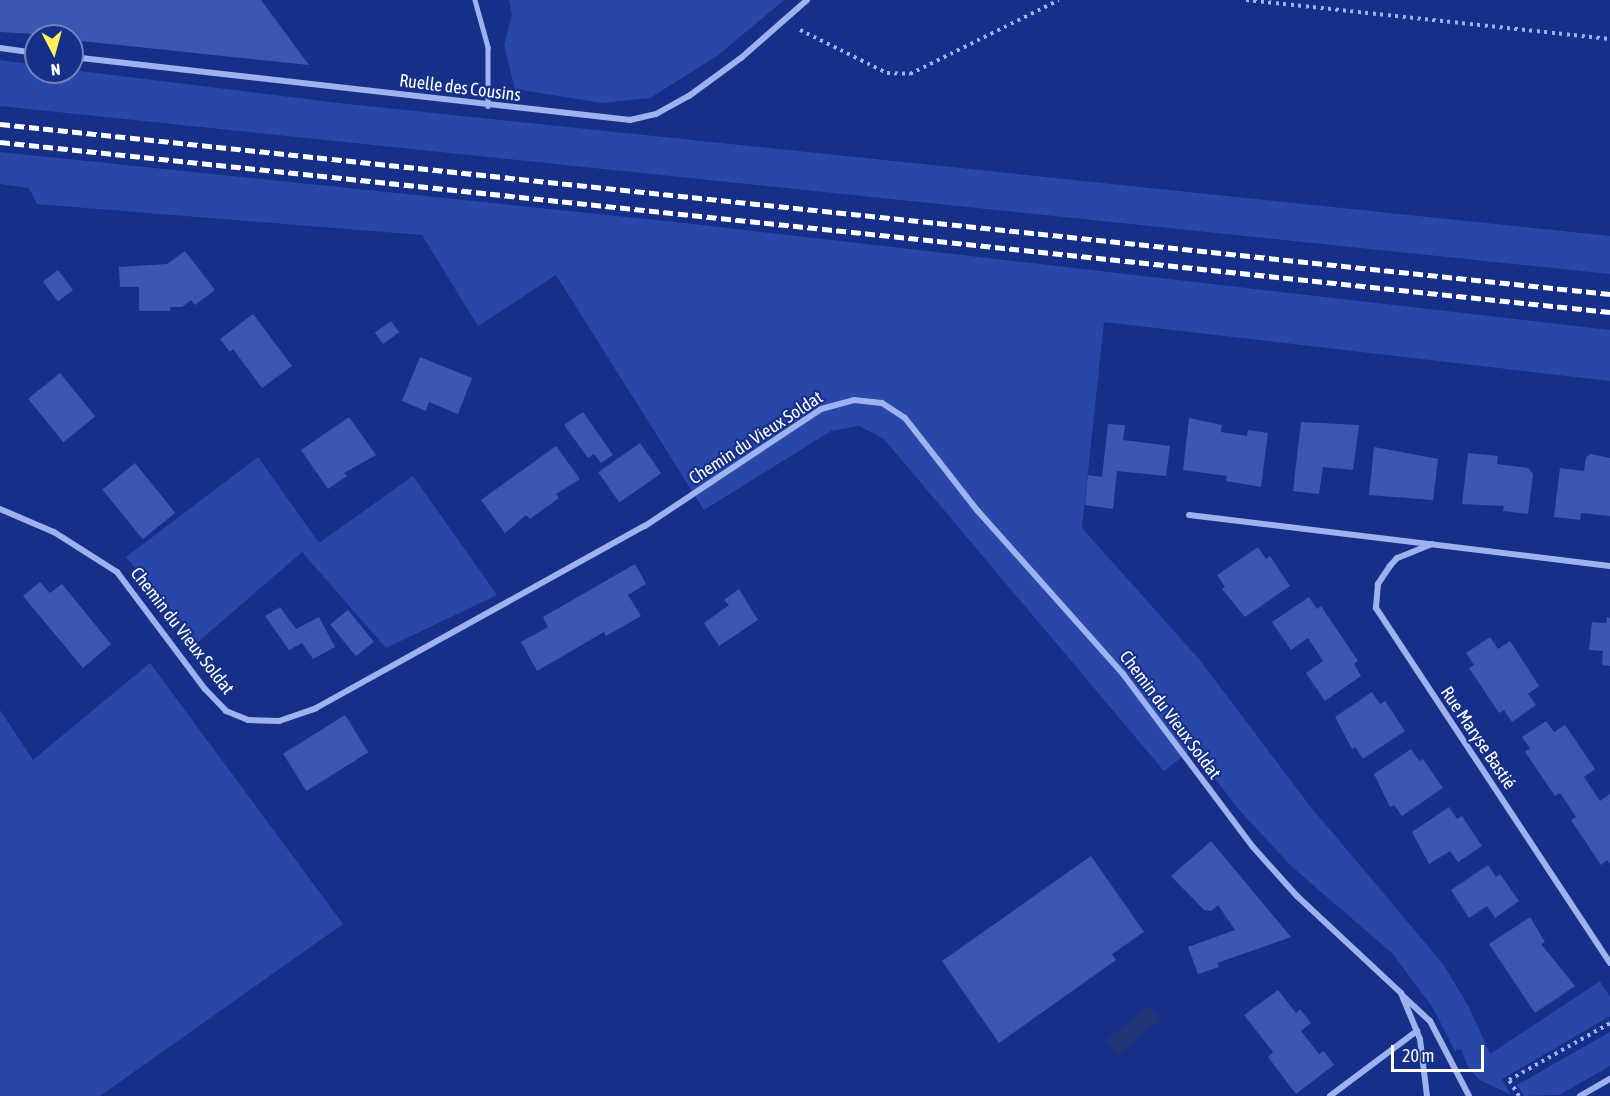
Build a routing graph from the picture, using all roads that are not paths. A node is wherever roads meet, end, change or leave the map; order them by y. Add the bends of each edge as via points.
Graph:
1 (475, 0) edge
2 (807, 0) edge
3 (0, 48) edge
4 (24, 51) edge
5 (84, 58) edge
6 (488, 106) junction
7 (0, 509) edge
8 (1188, 515) dead end
9 (1432, 544) junction
10 (1610, 566) edge
11 (1610, 963) edge
12 (1401, 993) junction
13 (1418, 1031) junction
14 (1610, 1079) edge
15 (1330, 1096) edge
16 (1427, 1096) edge
17 (1470, 1096) edge
18 (1580, 1096) edge

1 - 6 lane via 488,46
2 - 6 street, Ruelle des Cousins via 741,58 656,114 614,121
3 - 4 street
5 - 6 street, Ruelle des Cousins
7 - 12 street, Chemin du Vieux Soldat via 54,532 117,572 226,711 248,720 279,721 316,708 645,526 821,409 854,400 882,403 905,418 977,510 1131,683 1253,847 1298,896
8 - 9 street, Rue Maryse Bastié
9 - 10 street, Rue Maryse Bastié
9 - 11 street, Rue Maryse Bastié via 1397,558 1378,584 1376,608
12 - 13 street, Chemin du Vieux Soldat
12 - 17 street, Chemin du Vieux Soldat via 1430,1021
13 - 15 street
13 - 16 street, Chemin du Vieux Soldat
14 - 18 street

